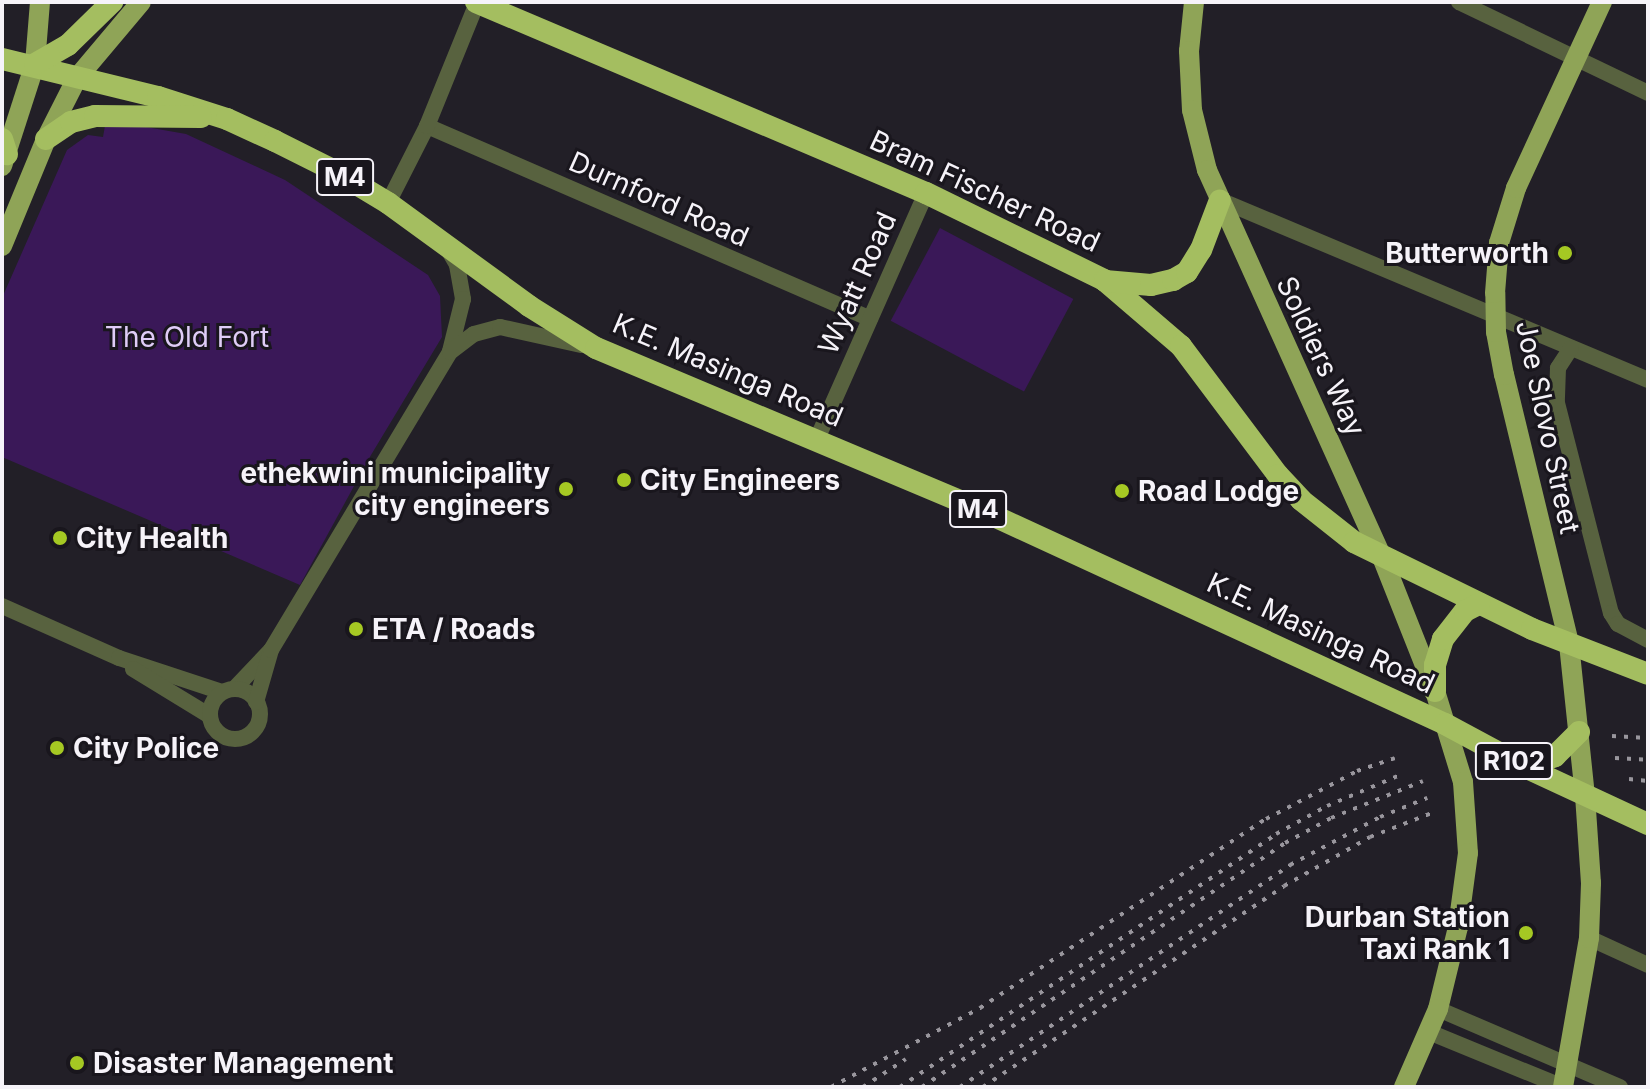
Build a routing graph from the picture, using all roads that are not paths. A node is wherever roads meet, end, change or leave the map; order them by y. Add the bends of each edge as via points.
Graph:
1 (40, 2) edge
2 (112, 2) edge
3 (141, 2) edge
4 (476, 2) edge
5 (1194, 2) edge
6 (1459, 2) edge
7 (1602, 2) edge
8 (2, 59) edge
9 (1576, 60) junction
10 (35, 64) junction
11 (77, 78) junction
12 (1648, 93) edge
13 (218, 117) junction
14 (427, 126) junction
15 (46, 139) junction
16 (4, 153) edge
17 (926, 193) junction
18 (1220, 200) junction
19 (388, 203) junction
20 (446, 245) junction
21 (2, 246) edge
22 (1104, 280) junction
23 (1495, 314) junction
24 (870, 319) junction
25 (596, 348) junction
26 (1571, 348) junction
27 (450, 352) junction
28 (1648, 380) edge
29 (817, 439) junction
30 (1382, 557) junction
31 (1479, 604) junction
32 (2, 606) edge
33 (1648, 640) edge
34 (1569, 643) junction
35 (271, 650) junction
36 (119, 658) junction
37 (1648, 674) edge
38 (228, 691) junction
39 (1435, 691) junction
40 (256, 702) junction
41 (210, 716) junction
42 (1445, 724) junction
43 (1579, 732) junction
44 (1525, 767) junction
45 (1585, 796) junction
46 (1648, 824) edge
47 (1589, 938) junction
48 (1648, 965) edge
49 (1438, 1009) junction
50 (1429, 1032) junction
51 (1568, 1063) junction
52 (1404, 1087) edge
53 (1563, 1087) edge
54 (1620, 1087) edge

1 - 10 main road
2 - 10 highway via 68,45
3 - 11 main road
4 - 14 street
4 - 17 highway, Bram Fischer Road
5 - 18 main road, Soldiers Way via 1189,51 1192,110
6 - 9 street
7 - 9 main road, Joe Slovo Street
8 - 10 highway, K.E. Masinga Road / M4
9 - 12 street
9 - 23 main road, Joe Slovo Street via 1506,215
10 - 11 highway, K.E. Masinga Road / M4
10 - 16 main road
11 - 13 highway, K.E. Masinga Road / M4
11 - 15 main road
13 - 15 highway via 95,116 71,122
13 - 19 highway, K.E. Masinga Road / M4 via 310,157
14 - 19 street
14 - 24 street, Durnford Road
15 - 21 main road
17 - 22 highway, Bram Fischer Road
17 - 24 street, Wyatt Road
18 - 22 highway via 1187,272 1151,285
18 - 23 street
18 - 30 main road, Soldiers Way
19 - 20 highway, K.E. Masinga Road / M4
20 - 25 highway, K.E. Masinga Road / M4
20 - 27 street via 457,265 463,299
22 - 30 highway, Bram Fischer Road via 1181,346 1301,500
23 - 26 street
23 - 34 main road, Joe Slovo Street via 1504,375
24 - 29 street, Wyatt Road
25 - 27 street via 500,327 474,334
25 - 29 highway, K.E. Masinga Road / M4
26 - 28 street
26 - 33 street via 1558,368 1557,403 1611,613 1618,624
27 - 35 street
29 - 42 highway, K.E. Masinga Road / M4
30 - 31 highway, Bram Fischer Road
30 - 39 main road, Soldiers Way / R102
31 - 34 highway
31 - 39 highway via 1465,611 1443,639
32 - 36 street
34 - 37 highway
34 - 43 main road, R102
35 - 38 street
35 - 40 street
36 - 38 street
36 - 41 street
38 - 40 street via 247,692
38 - 41 street via 213,702
39 - 42 main road, Soldiers Way / R102
40 - 41 street via 257,725 240,738 222,735
42 - 44 highway, R102
42 - 49 main road, R102 via 1463,782 1468,853 1458,927
43 - 44 highway via 1555,756
43 - 45 main road, R102
44 - 45 highway, R102
45 - 46 highway, R102
45 - 47 main road, R102
47 - 48 street
47 - 51 main road, R102
49 - 50 main road, R102
49 - 51 street
50 - 52 main road, R102
50 - 53 street
51 - 53 main road, R102
51 - 54 street

